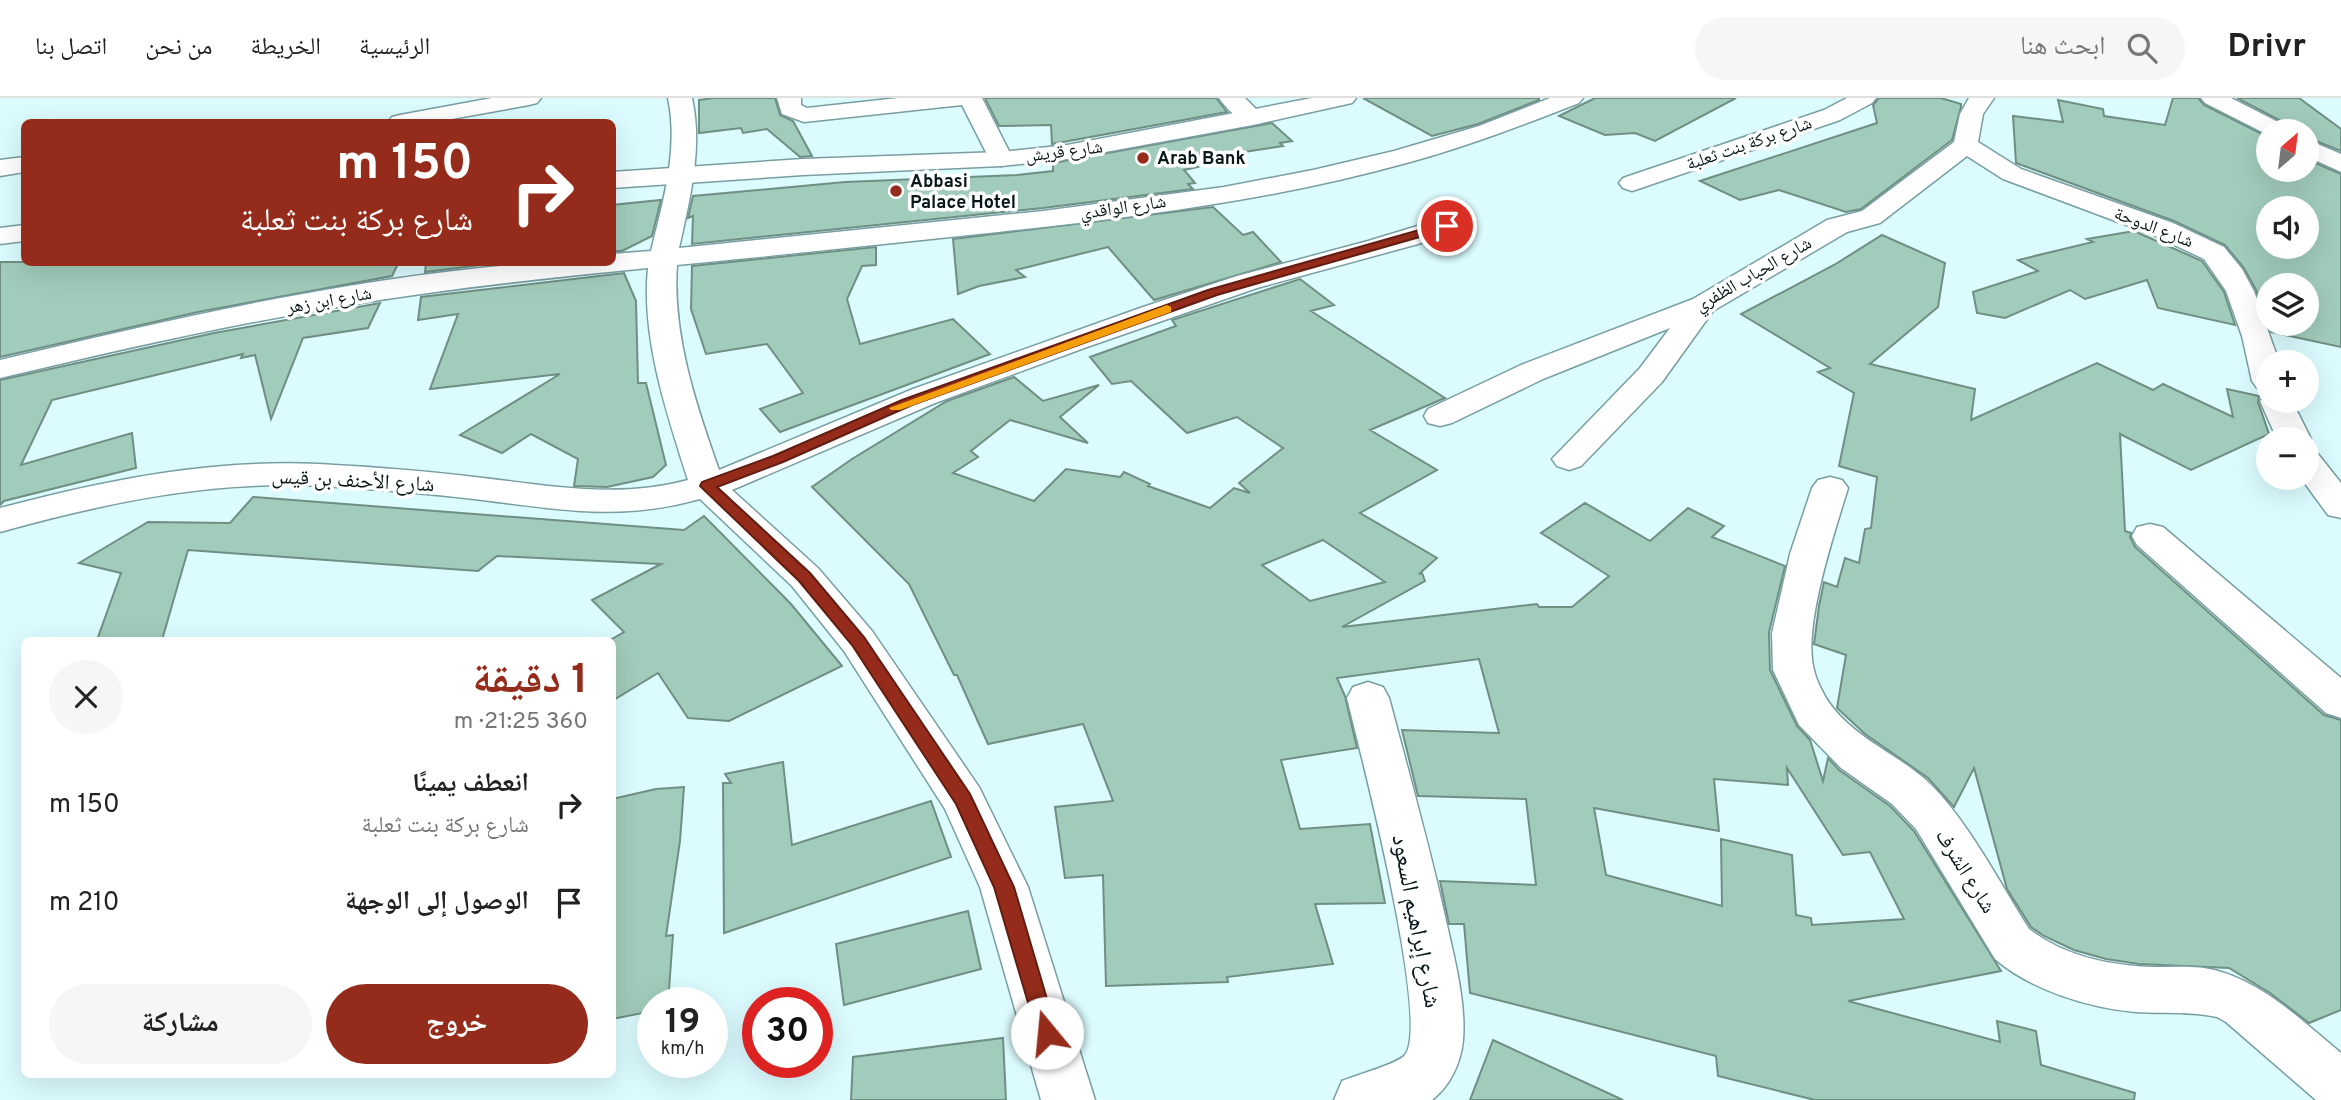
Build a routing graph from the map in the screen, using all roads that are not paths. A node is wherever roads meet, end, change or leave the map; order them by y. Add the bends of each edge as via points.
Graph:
1 (528, 98) edge
2 (680, 98) edge
3 (789, 98) edge
4 (964, 98) edge
5 (970, 98) edge
6 (1231, 98) edge
7 (1344, 98) edge
8 (1864, 98) edge
9 (1982, 98) edge
10 (2213, 98) edge
11 (1554, 101) edge
12 (1253, 118) junction
13 (416, 119) edge
14 (2256, 120) edge
15 (1966, 145) junction
16 (2319, 153) edge
17 (1001, 159) junction
18 (2341, 164) edge
19 (21, 165) edge
20 (0, 168) edge
21 (682, 174) junction
22 (616, 180) edge
23 (1632, 183) dead end
24 (1447, 226) dead end
25 (21, 233) edge
26 (0, 236) edge
27 (663, 260) junction
28 (616, 264) edge
29 (595, 266) edge
30 (1703, 305) junction
31 (2260, 350) edge
32 (0, 369) edge
33 (1440, 416) dead end
34 (1569, 459) dead end
35 (2319, 478) edge
36 (707, 486) junction
37 (1830, 488) dead end
38 (2341, 507) edge
39 (0, 520) edge
40 (2150, 536) dead end
41 (1368, 698) dead end
42 (2341, 702) edge
43 (2341, 1087) edge
44 (1068, 1100) edge
45 (1361, 1100) edge

1 - 13 street
2 - 21 street
3 - 4 street via 790,108 804,115
5 - 17 street
6 - 12 street
7 - 12 street, شارع قريش
8 - 23 street, شارع بركة بنت ثعلبة via 1832,115
9 - 15 street via 1970,117
10 - 14 street
11 - 27 street, شارع الواقدي via 1428,149 1302,180 1109,211
12 - 17 street, شارع قريش via 1125,143
15 - 30 street, شارع الحباب الظفري via 1871,217 1837,226
15 - 31 street, شارع الدوحة via 2012,174 2163,229 2214,253 2240,291
16 - 18 street
17 - 21 street, شارع قريش
19 - 20 street
21 - 22 street, شارع قريش
21 - 27 street
24 - 36 street via 1233,286 907,402
25 - 26 street
27 - 28 street, شارع ابن زهر
27 - 36 street via 660,294 666,343 678,399
29 - 32 street, شارع ابن زهر via 392,289 168,330
30 - 33 street, شارع الحباب الظفري via 1532,372
30 - 34 street via 1651,375
35 - 38 street
36 - 39 street, شارع الأحنف بن قيس via 615,504 315,475 227,476 60,503
36 - 44 street via 805,577 858,641 963,800 1004,887
37 - 43 street, شارع الشرف via 1809,554 1792,633 1793,670 1814,714 1856,756 1908,791 1932,816 2021,953 2077,976 2135,989 2213,991 2230,997
40 - 42 street
41 - 45 street, شارع إبراهيم السعود via 1415,889 1435,997 1437,1041 1432,1063 1417,1081

